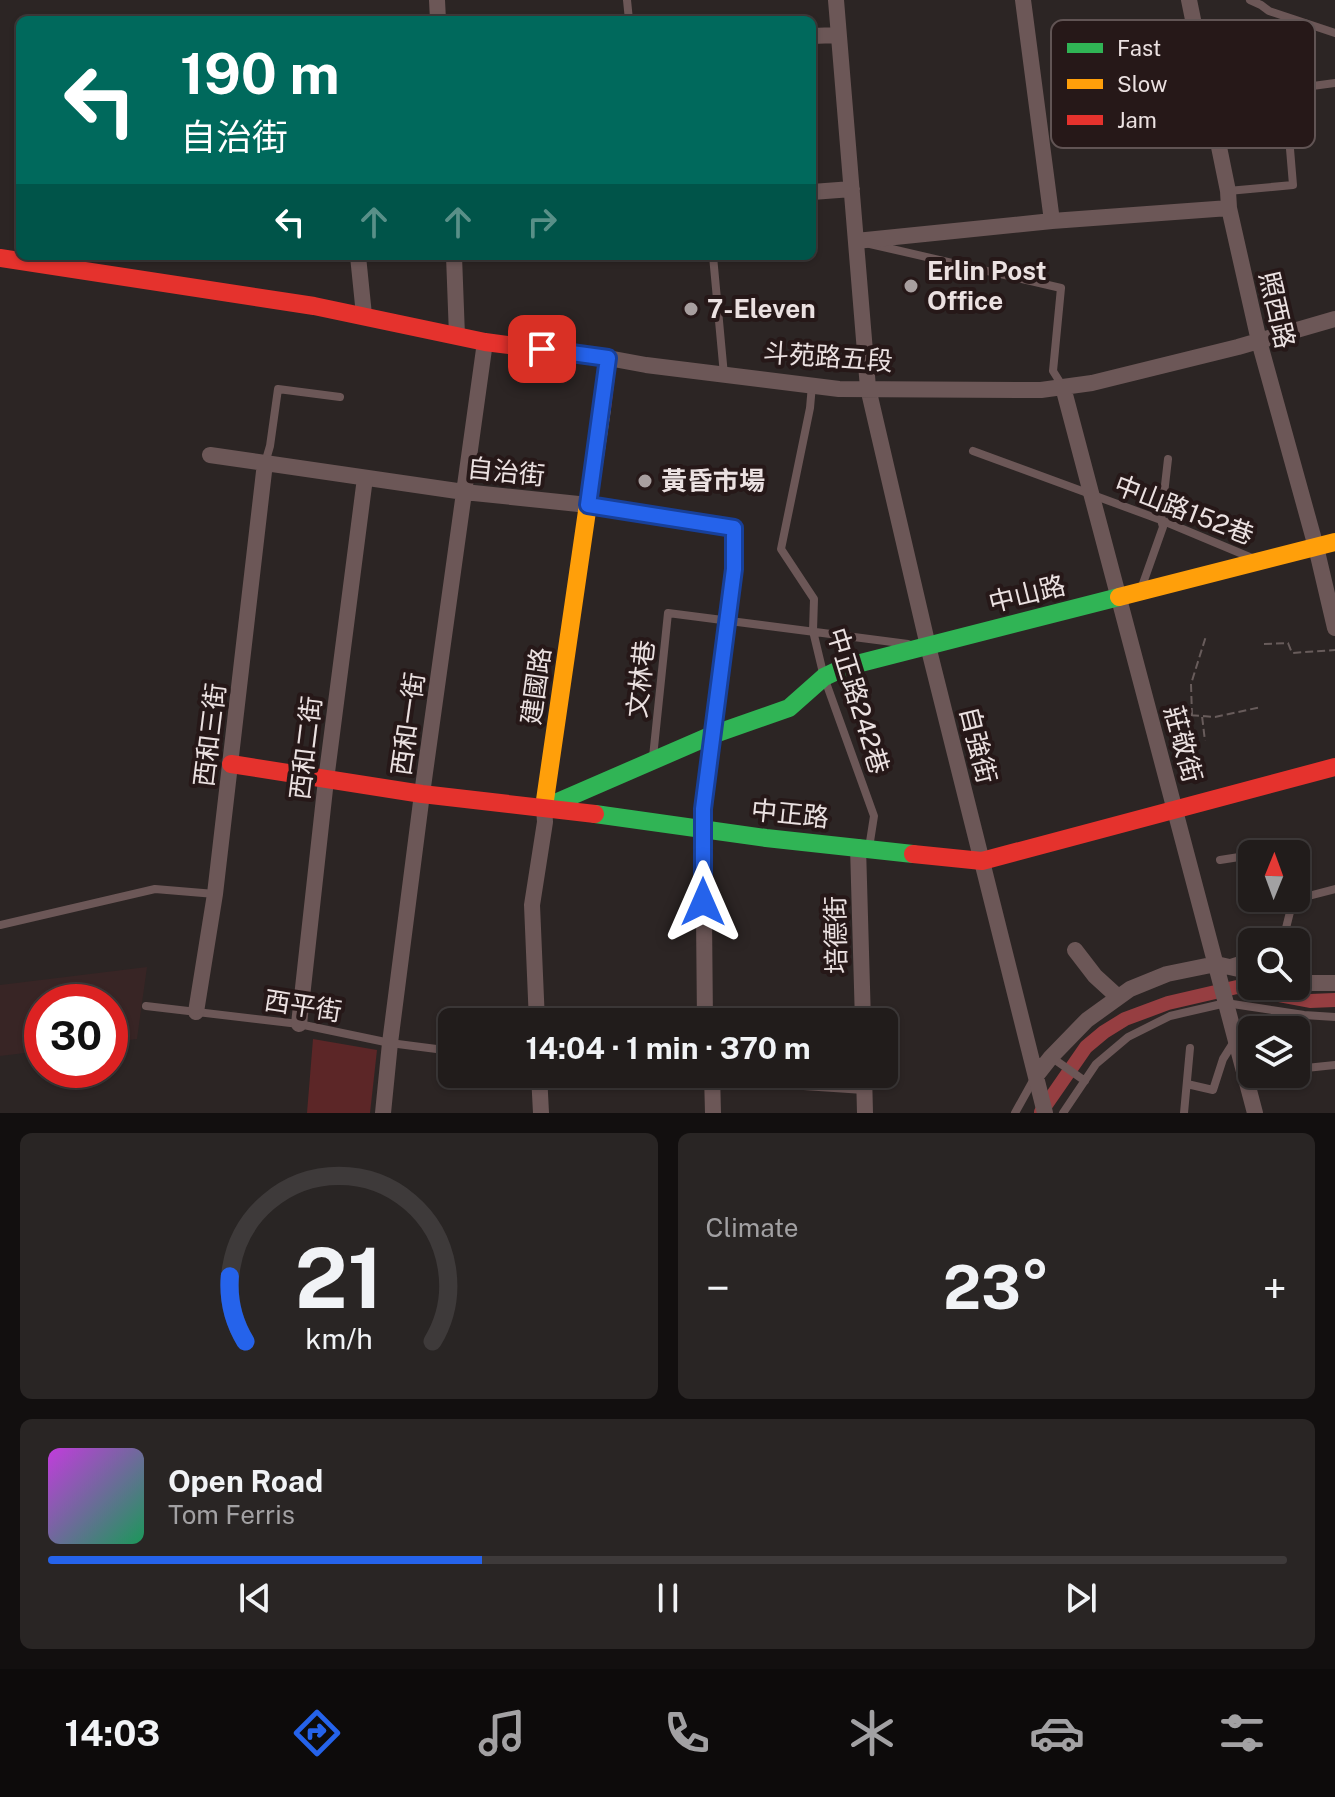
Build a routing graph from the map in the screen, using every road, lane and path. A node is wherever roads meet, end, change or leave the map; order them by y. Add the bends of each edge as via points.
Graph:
1 (836, 0) edge
2 (1023, 0) edge
3 (1189, 0) edge
4 (1250, 0) edge
5 (1193, 20) edge
6 (1296, 20) edge
7 (1315, 26) edge
8 (1335, 33) edge
9 (838, 35) junction
10 (816, 36) edge
11 (1335, 83) edge
12 (1315, 85) edge
13 (1219, 148) edge
14 (1290, 148) edge
15 (852, 189) junction
16 (816, 192) edge
17 (1229, 199) junction
18 (1052, 221) junction
19 (856, 241) junction
20 (0, 258) edge
21 (358, 260) edge
22 (454, 260) edge
23 (713, 260) edge
24 (364, 315) junction
25 (1335, 319) edge
26 (457, 336) junction
27 (1259, 341) junction
28 (485, 342) junction
29 (608, 358) junction
30 (724, 375) junction
31 (812, 385) junction
32 (1063, 387) junction
33 (868, 388) junction
34 (340, 397) dead end
35 (973, 451) dead end
36 (210, 455) dead end
37 (1168, 459) dead end
38 (265, 463) junction
39 (365, 478) junction
40 (464, 492) junction
41 (1092, 495) junction
42 (588, 505) junction
43 (1161, 520) junction
44 (1335, 542) edge
45 (1316, 547) junction
46 (1260, 561) junction
47 (1139, 592) junction
48 (1120, 597) junction
49 (727, 620) junction
50 (1335, 628) edge
51 (813, 631) junction
52 (1206, 636) dead end
53 (1264, 644) dead end
54 (928, 646) junction
55 (1335, 650) edge
56 (824, 677) junction
57 (1261, 707) dead end
58 (1150, 713) junction
59 (1192, 716) junction
60 (1202, 716) junction
61 (712, 735) junction
62 (1205, 741) dead end
63 (653, 759) junction
64 (231, 764) junction
65 (1335, 767) edge
66 (326, 780) junction
67 (422, 794) junction
68 (544, 807) junction
69 (1175, 811) junction
70 (704, 830) junction
71 (864, 848) junction
72 (1238, 857) edge
73 (1220, 860) dead end
74 (982, 861) junction
75 (1335, 889) edge
76 (215, 894) junction
77 (1310, 895) edge
78 (0, 925) edge
79 (1075, 950) dead end
80 (1238, 960) edge
81 (1218, 965) junction
82 (1238, 969) edge
83 (1310, 983) edge
84 (1335, 983) edge
85 (1118, 997) junction
86 (1226, 1003) junction
87 (146, 1006) dead end
88 (536, 1008) edge
89 (705, 1008) edge
90 (863, 1008) edge
91 (196, 1012) junction
92 (1335, 1017) edge
93 (299, 1024) junction
94 (1236, 1039) junction
95 (390, 1043) junction
96 (1190, 1048) dead end
97 (438, 1049) edge
98 (1051, 1057) junction
99 (1335, 1065) edge
100 (1310, 1068) edge
101 (1036, 1076) junction
102 (1085, 1081) junction
103 (1187, 1084) junction
104 (540, 1088) edge
105 (712, 1088) edge
106 (864, 1088) edge
107 (383, 1113) edge
108 (541, 1113) edge
109 (713, 1113) edge
110 (865, 1113) edge
111 (1015, 1113) edge
112 (1045, 1113) edge
113 (1063, 1113) edge
114 (1184, 1113) edge
115 (1255, 1113) edge

1 - 9 street, 自強街
2 - 18 street
3 - 5 street, 照西路
4 - 6 lane
7 - 8 lane
9 - 10 street
9 - 15 street, 自強街
11 - 12 lane
13 - 17 street, 照西路
14 - 17 lane via 1293,185
15 - 16 street
15 - 19 street, 自強街
17 - 18 street
17 - 27 street, 照西路
18 - 19 street
19 - 32 lane via 1061,288 1053,371
19 - 33 street, 自強街
20 - 24 main road, 斗苑路五段
21 - 24 street
22 - 26 street
23 - 30 lane
24 - 26 main road, 斗苑路五段
25 - 27 street, 斗苑路五段
26 - 28 main road, 斗苑路五段
27 - 32 street, 斗苑路五段
27 - 45 street, 照西路
28 - 29 main road, 斗苑路五段
28 - 40 street, 西和一街
29 - 30 street, 斗苑路五段
29 - 42 main road, 建國路
30 - 31 street, 斗苑路五段
31 - 33 street, 斗苑路五段
31 - 51 lane, 中正路242巷 via 781,549 814,599
32 - 33 street, 斗苑路五段
32 - 41 street, 莊敬街
33 - 54 street, 自強街
34 - 38 lane via 278,389
35 - 41 lane, 中山路152巷
36 - 38 street, 自治街
37 - 43 lane
38 - 39 street, 自治街
38 - 64 street, 西和三街
39 - 40 street, 自治街
39 - 66 street, 西和二街
40 - 42 street, 自治街
40 - 67 street, 西和一街
41 - 43 lane, 中山路152巷
41 - 48 street, 莊敬街
42 - 49 street, 自治街 via 734,528
42 - 68 main road, 建國路
43 - 46 lane, 中山路152巷
43 - 47 lane
44 - 45 main road, 中山路
45 - 46 main road, 中山路
45 - 50 street, 照西路
46 - 47 main road, 中山路
47 - 48 main road, 中山路
48 - 54 main road, 中山路
48 - 58 street, 莊敬街
49 - 51 lane, 中山路
49 - 61 street, 自治街
49 - 63 lane, 文林巷 via 668,613
51 - 54 lane, 中山路
51 - 56 lane, 中正路242巷
52 - 59 path via 1191,684
53 - 55 path via 1288,643 1292,653
54 - 56 main road
54 - 74 street, 自強街
56 - 61 main road via 789,708
56 - 71 lane, 中正路242巷 via 874,816
57 - 60 path
58 - 59 path
58 - 69 street, 莊敬街
59 - 60 path
60 - 62 path
61 - 63 main road
61 - 70 street, 自治街
63 - 68 main road
64 - 66 main road, 中正路
64 - 76 street, 西和三街
65 - 69 main road, 中正路
66 - 67 main road, 中正路
66 - 93 street, 西和二街
67 - 68 main road, 中正路
67 - 95 street, 西和一街
68 - 70 main road, 中正路
68 - 88 street, 建國路 via 532,905
69 - 74 main road, 中正路
69 - 81 street, 莊敬街
70 - 71 main road, 中正路
70 - 89 street, 自治街
71 - 74 main road, 中正路
71 - 90 street, 培德街
72 - 73 lane
74 - 101 street, 自強街
75 - 77 lane
76 - 78 lane via 155,889
76 - 91 street, 西和三街
79 - 85 street
80 - 81 lane
81 - 82 street
81 - 85 street via 1167,974
81 - 86 street, 莊敬街
83 - 84 street
85 - 98 street
86 - 92 lane
86 - 94 street, 莊敬街
86 - 102 lane via 1170,1016 1128,1037 1096,1064
87 - 91 lane, 西平街
91 - 93 lane, 西平街
93 - 95 lane, 西平街
94 - 103 lane via 1213,1090
94 - 115 street, 莊敬街
95 - 97 lane, 西平街
95 - 107 street, 西和一街
96 - 103 lane
98 - 101 street
98 - 102 lane
99 - 100 lane
101 - 111 lane
101 - 112 street, 自強街
102 - 113 lane
103 - 114 lane
104 - 108 street
105 - 109 street
106 - 110 street

